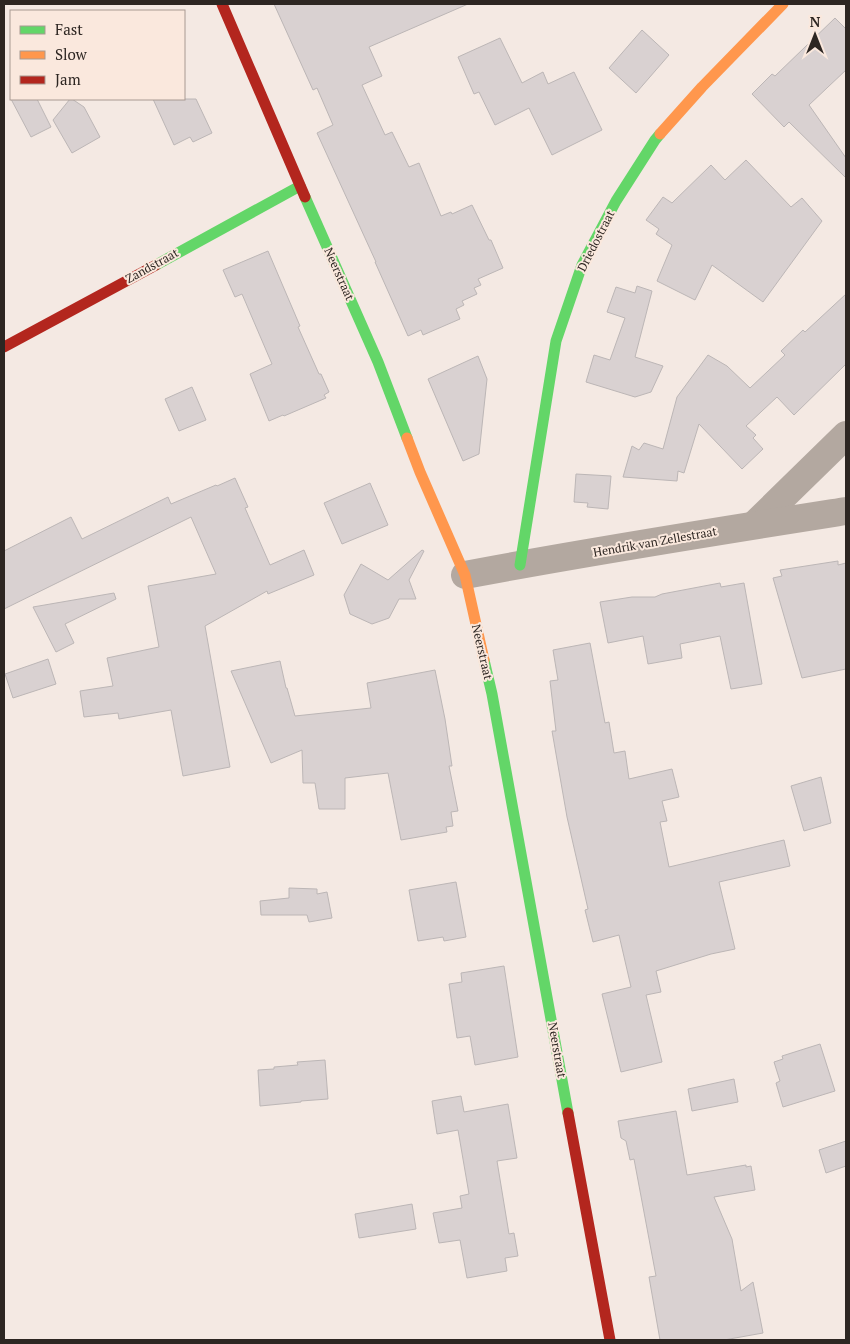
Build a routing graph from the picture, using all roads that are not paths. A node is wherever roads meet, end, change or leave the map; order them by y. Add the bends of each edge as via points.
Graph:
1 (222, 4) edge
2 (783, 4) edge
3 (300, 186) junction
4 (4, 347) edge
5 (846, 435) edge
6 (846, 512) edge
7 (754, 526) junction
8 (520, 565) junction
9 (464, 576) junction
10 (610, 1340) edge

1 - 3 street, Neerstraat
2 - 8 street, Driedostraat via 702,87 656,140 616,201 582,265 556,341
3 - 4 street, Zandstraat
3 - 9 street, Neerstraat via 378,362
5 - 7 street
6 - 7 street, Hendrik van Zellestraat
7 - 8 street, Hendrik van Zellestraat
8 - 9 street, Hendrik van Zellestraat
9 - 10 street, Neerstraat via 492,694

